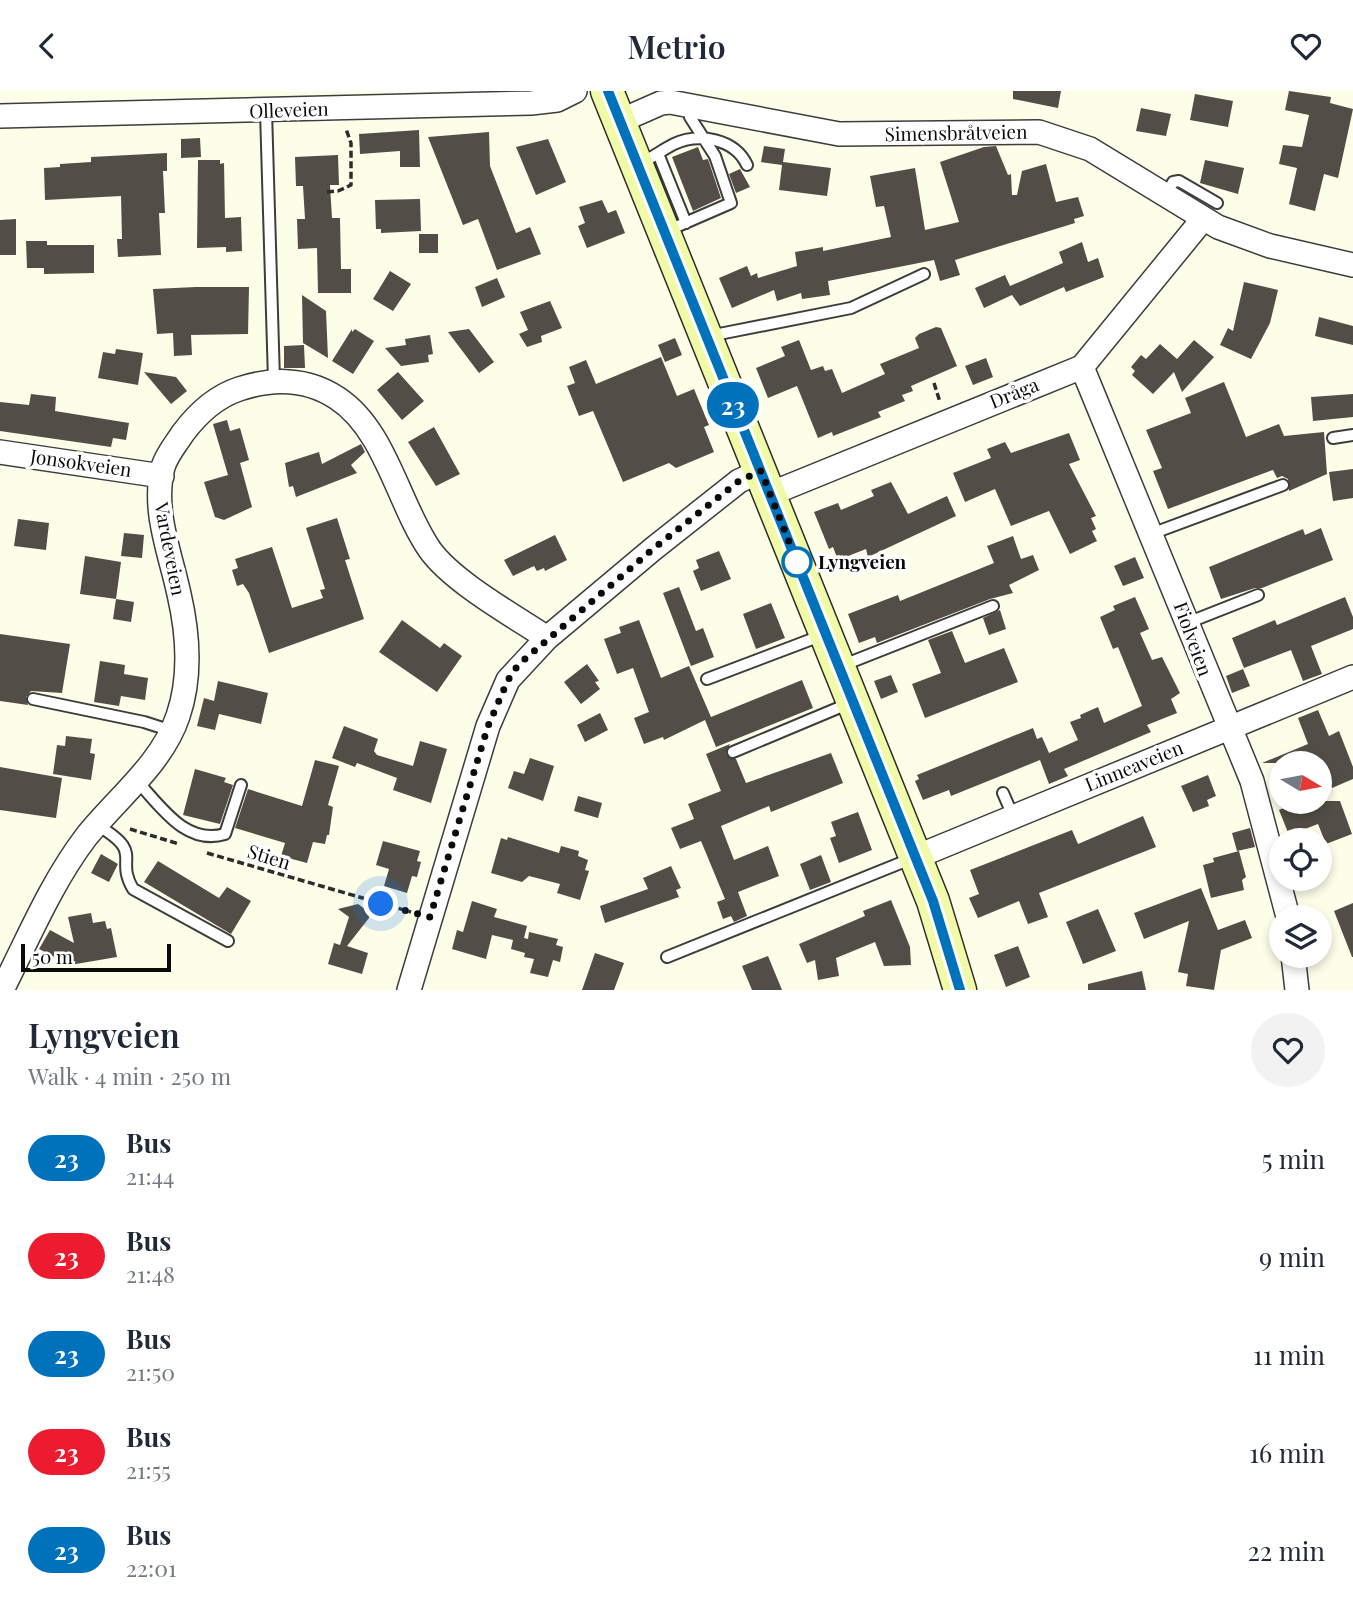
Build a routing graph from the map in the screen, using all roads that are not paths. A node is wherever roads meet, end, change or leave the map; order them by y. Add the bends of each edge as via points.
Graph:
1 (575, 91) edge
2 (607, 91) edge
3 (530, 97) edge
4 (691, 104) junction
5 (267, 111) junction
6 (0, 116) edge
7 (620, 121) junction
8 (706, 141) junction
9 (648, 160) junction
10 (747, 165) dead end
11 (1210, 211) junction
12 (1353, 265) edge
13 (924, 274) dead end
14 (706, 337) junction
15 (1082, 367) junction
16 (274, 380) junction
17 (1353, 435) edge
18 (1333, 438) dead end
19 (0, 452) edge
20 (162, 476) junction
21 (765, 482) junction
22 (1283, 485) dead end
23 (1151, 534) junction
24 (1258, 595) dead end
25 (993, 606) dead end
26 (1187, 622) junction
27 (826, 634) junction
28 (547, 638) junction
29 (839, 667) junction
30 (1353, 677) edge
31 (707, 678) dead end
32 (33, 699) dead end
33 (853, 702) junction
34 (1228, 726) junction
35 (172, 731) junction
36 (733, 752) dead end
37 (136, 781) junction
38 (241, 785) dead end
39 (1003, 793) dead end
40 (1013, 816) junction
41 (99, 823) junction
42 (916, 857) junction
43 (1285, 905) edge
44 (228, 941) dead end
45 (667, 957) dead end
46 (1294, 968) edge
47 (2, 990) edge
48 (409, 990) edge
49 (960, 990) edge
50 (1297, 990) edge

1 - 3 street, Olleveien via 557,100
2 - 7 street
3 - 5 street, Olleveien
4 - 7 street, Simensbråtveien via 661,103
4 - 8 lane via 690,117
4 - 11 street, Simensbråtveien via 839,134 1039,132 1090,149 1166,195
5 - 6 street, Olleveien
5 - 16 lane
7 - 9 street
8 - 9 lane via 686,140
8 - 9 lane via 730,203 682,224
8 - 10 lane via 734,146
9 - 14 street
11 - 12 street, Simensbråtveien via 1270,246
11 - 15 street, Dråga
13 - 14 lane via 851,308
14 - 21 street
15 - 21 street, Dråga
15 - 23 street, Fiolveien
16 - 20 street, Vardeveien via 229,392 206,406 169,453
16 - 28 street, Vardeveien via 298,382 348,406 396,479 431,551
17 - 18 lane
19 - 20 street, Jonsokveien
20 - 35 street, Vardeveien via 159,505 186,632 186,679
21 - 27 street
21 - 28 street via 729,488
22 - 23 lane
23 - 26 street, Fiolveien
24 - 26 lane
25 - 29 lane
26 - 34 street, Fiolveien
27 - 29 street
27 - 31 lane
28 - 48 street via 508,680 488,726
29 - 33 street
30 - 34 street, Linneaveien
32 - 35 lane
33 - 36 lane
33 - 42 street
34 - 40 street, Linneaveien
34 - 43 street, Fiolveien via 1257,797
35 - 37 street, Vardeveien
37 - 38 lane via 169,818 188,830 217,837 230,826
37 - 41 street, Vardeveien
39 - 40 lane
40 - 42 street, Linneaveien
41 - 44 lane via 125,847 133,889
41 - 47 street, Vardeveien via 64,870
42 - 45 lane
42 - 49 street
46 - 50 street

